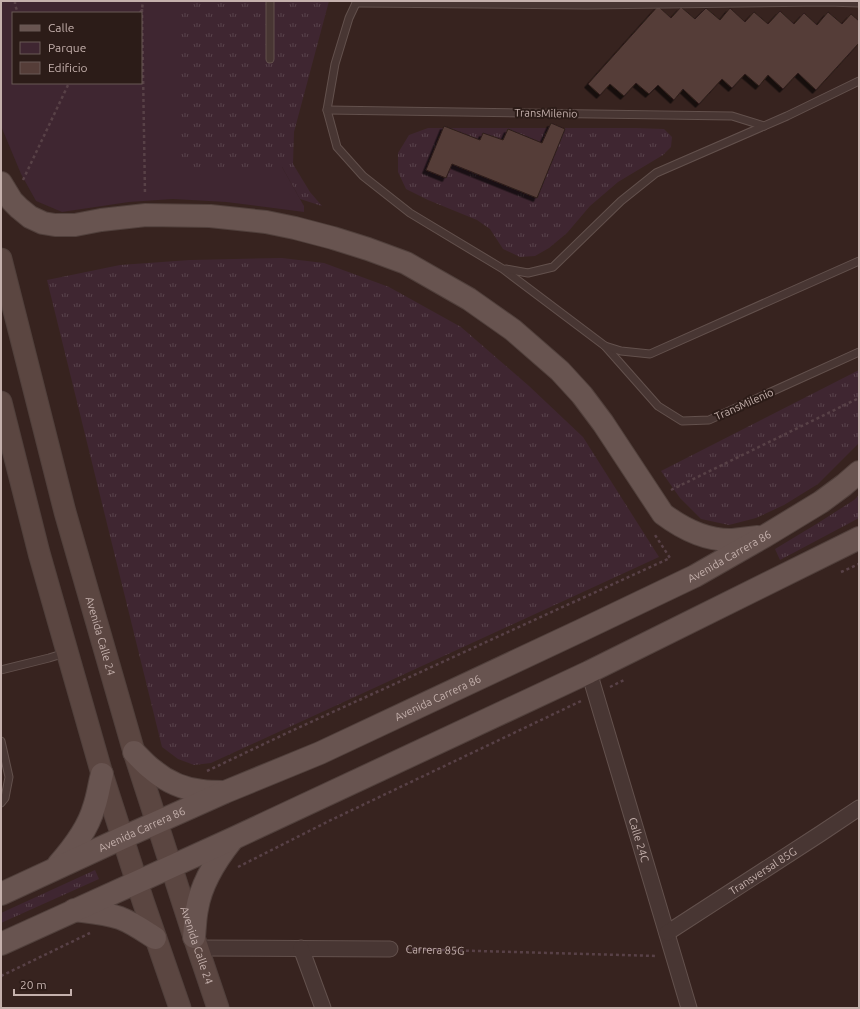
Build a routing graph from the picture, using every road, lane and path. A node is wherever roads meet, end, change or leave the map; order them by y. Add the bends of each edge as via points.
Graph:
1 (15, 1) edge
2 (143, 1) edge
3 (270, 1) edge
4 (356, 2) edge
5 (859, 3) edge
6 (142, 9) junction
7 (18, 12) edge
8 (140, 12) edge
9 (270, 59) dead end
10 (142, 75) edge
11 (859, 81) edge
12 (69, 84) edge
13 (326, 110) junction
14 (764, 126) junction
15 (1, 183) edge
16 (12, 201) junction
17 (146, 215) junction
18 (1, 260) edge
19 (859, 262) edge
20 (503, 269) junction
21 (605, 346) junction
22 (859, 352) edge
23 (859, 398) edge
24 (1, 402) edge
25 (859, 472) edge
26 (662, 514) junction
27 (765, 536) junction
28 (859, 538) edge
29 (67, 652) junction
30 (1, 670) edge
31 (589, 672) junction
32 (596, 694) junction
33 (1, 741) edge
34 (134, 752) junction
35 (206, 771) dead end
36 (102, 774) junction
37 (225, 792) junction
38 (1, 803) edge
39 (859, 808) edge
40 (157, 823) junction
41 (122, 838) junction
42 (232, 839) junction
43 (171, 867) junction
44 (55, 868) junction
45 (236, 868) dead end
46 (137, 882) junction
47 (1, 894) edge
48 (74, 910) junction
49 (91, 933) dead end
50 (667, 933) junction
51 (155, 938) junction
52 (195, 943) junction
53 (1, 944) edge
54 (301, 948) junction
55 (390, 949) joint
56 (674, 956) junction
57 (1, 976) edge
58 (180, 1008) edge
59 (218, 1008) edge
60 (323, 1008) edge
61 (689, 1008) edge

1 - 7 path
2 - 6 path
3 - 9 lane
4 - 5 lane, TransMilenio via 587,5
4 - 13 lane, TransMilenio via 335,64
6 - 8 path
6 - 10 path
10 - 17 path
11 - 14 lane, TransMilenio
12 - 16 path
13 - 14 lane, TransMilenio via 732,116
13 - 20 lane, TransMilenio via 337,147 363,176 410,213
14 - 20 lane, TransMilenio via 656,173 621,201 553,268 528,272
15 - 16 main road
16 - 17 main road via 30,217 55,225 75,225
17 - 26 main road via 210,216 295,228 406,263 469,299 513,330 560,371 582,395 603,422
18 - 34 main road, Avenida Calle 24 via 65,512
19 - 21 lane, TransMilenio via 650,354 621,351
20 - 21 lane, TransMilenio
21 - 22 lane, TransMilenio via 658,406 682,421 709,420
23 - 26 path via 667,493 674,507
24 - 29 main road via 38,553
25 - 27 main road, Avenida Carrera 86 via 821,502
26 - 27 main road via 697,534 714,538 732,540
26 - 35 path via 649,526 670,558
27 - 37 main road, Avenida Carrera 86 via 695,576 582,630 320,753
28 - 31 main road
29 - 30 lane
29 - 36 main road
31 - 32 street, Calle 24C
31 - 42 main road
32 - 45 path
32 - 50 street, Calle 24C
33 - 38 lane via 9,777
34 - 37 main road via 152,770 182,786 202,791
34 - 40 main road, Avenida Calle 24
36 - 41 main road
36 - 44 main road via 88,824 71,851
37 - 40 main road, Avenida Carrera 86
39 - 50 street, Transversal 85G
40 - 41 main road, Avenida Carrera 86
40 - 43 main road, Avenida Calle 24
41 - 44 main road, Avenida Carrera 86
41 - 46 main road
42 - 43 main road
42 - 52 main road via 216,862 202,892 197,908
43 - 46 main road
43 - 52 main road, Avenida Calle 24
44 - 47 main road, Avenida Carrera 86
46 - 48 main road
46 - 51 main road
48 - 51 main road via 121,918
48 - 53 main road
49 - 57 path
50 - 56 street, Calle 24C
51 - 58 main road
52 - 54 street, Carrera 85G
52 - 59 main road, Avenida Calle 24
54 - 55 street, Carrera 85G
54 - 60 street
55 - 56 path, Carrera 85G
56 - 61 street, Calle 24C

